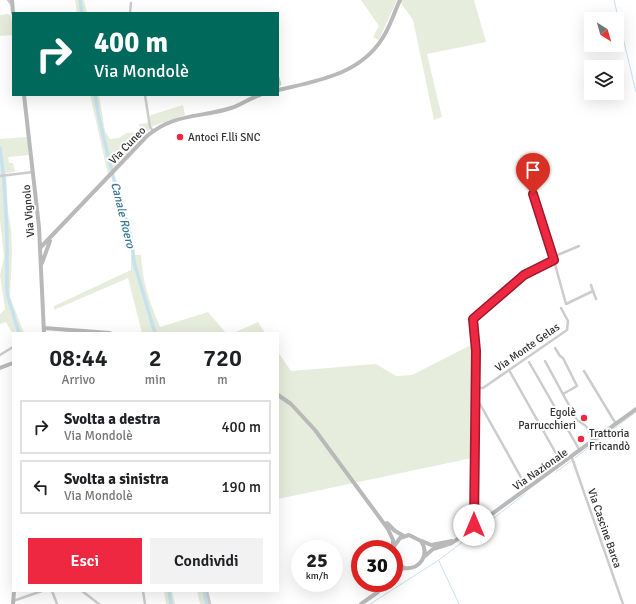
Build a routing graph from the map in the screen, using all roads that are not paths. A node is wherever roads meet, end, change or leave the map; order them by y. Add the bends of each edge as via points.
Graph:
1 (8, 0) edge
2 (12, 0) edge
3 (400, 0) edge
4 (131, 2) dead end
5 (12, 5) junction
6 (13, 12) edge
7 (130, 12) edge
8 (279, 85) edge
9 (286, 88) junction
10 (279, 90) edge
11 (24, 96) edge
12 (145, 96) edge
13 (258, 96) edge
14 (153, 131) junction
15 (34, 172) junction
16 (1, 176) edge
17 (529, 179) dead end
18 (40, 239) junction
19 (50, 240) junction
20 (579, 246) dead end
21 (40, 248) junction
22 (47, 248) junction
23 (553, 258) junction
24 (41, 265) junction
25 (591, 285) dead end
26 (593, 291) junction
27 (596, 299) dead end
28 (561, 308) dead end
29 (44, 331) edge
30 (74, 332) edge
31 (12, 348) edge
32 (555, 348) dead end
33 (0, 355) edge
34 (546, 361) dead end
35 (529, 362) dead end
36 (12, 363) edge
37 (0, 368) edge
38 (509, 370) junction
39 (584, 370) dead end
40 (476, 388) junction
41 (563, 394) junction
42 (279, 396) edge
43 (475, 397) junction
44 (636, 409) edge
45 (617, 425) junction
46 (594, 441) junction
47 (580, 451) junction
48 (572, 458) junction
49 (563, 464) junction
50 (528, 489) junction
51 (378, 514) junction
52 (474, 528) junction
53 (404, 536) junction
54 (417, 538) junction
55 (393, 540) edge
56 (399, 540) edge
57 (456, 540) junction
58 (425, 556) junction
59 (404, 568) edge
60 (14, 592) edge
61 (40, 592) edge
62 (52, 592) edge
63 (83, 592) edge
64 (143, 592) edge
65 (207, 592) edge
66 (378, 592) edge
67 (13, 603) edge
68 (57, 604) edge
69 (99, 604) edge
70 (145, 604) edge
71 (210, 604) edge
72 (361, 604) edge
73 (624, 604) edge

1 - 5 street
2 - 5 main road
3 - 9 main road via 382,39 362,61 330,77
4 - 7 street
5 - 6 main road
8 - 9 street
9 - 10 main road
11 - 15 main road, Via Vignolo
12 - 14 street via 150,127
13 - 14 main road, Via Cuneo via 232,108 167,122
14 - 19 main road, Via Cuneo
15 - 16 street, Via Vignolo
15 - 18 main road, Via Vignolo
17 - 23 street
18 - 19 main road
18 - 21 main road, Via Vignolo
19 - 21 main road, Via Cuneo
19 - 22 main road, Via Cuneo
20 - 23 street
21 - 22 main road
21 - 24 main road, Via Vignolo
22 - 24 main road, Via Cuneo
23 - 26 street via 566,304
23 - 40 street via 524,275 473,319
24 - 29 main road, Via Vignolo
25 - 26 street
26 - 27 street
28 - 38 street, Via Monte Gelas via 568,321 567,330
29 - 30 main road
31 - 33 street
32 - 41 street via 564,358 577,386
34 - 41 street
35 - 47 street
36 - 37 main road
38 - 40 street, Via Monte Gelas via 483,388
38 - 49 street
39 - 45 street
40 - 43 street
41 - 46 street via 577,420 586,426
42 - 51 main road via 291,404 315,430
43 - 50 street
43 - 52 street
44 - 45 main road, Via Nazionale
45 - 46 main road, Via Nazionale
46 - 47 main road, Via Nazionale
47 - 48 main road, Via Nazionale
48 - 49 main road, Via Nazionale
48 - 73 street, Via Cascine Barca
49 - 50 main road, Via Nazionale
50 - 52 main road, Via Nazionale
51 - 53 main road
51 - 55 main road
52 - 57 main road, Via Nazionale
53 - 54 main road
53 - 56 main road
54 - 57 main road via 431,545
54 - 58 main road via 424,546
57 - 58 main road via 447,546 429,551
58 - 59 main road via 419,565
60 - 67 main road
61 - 67 street
62 - 68 street
63 - 69 street
64 - 70 street
65 - 71 street
66 - 72 main road

